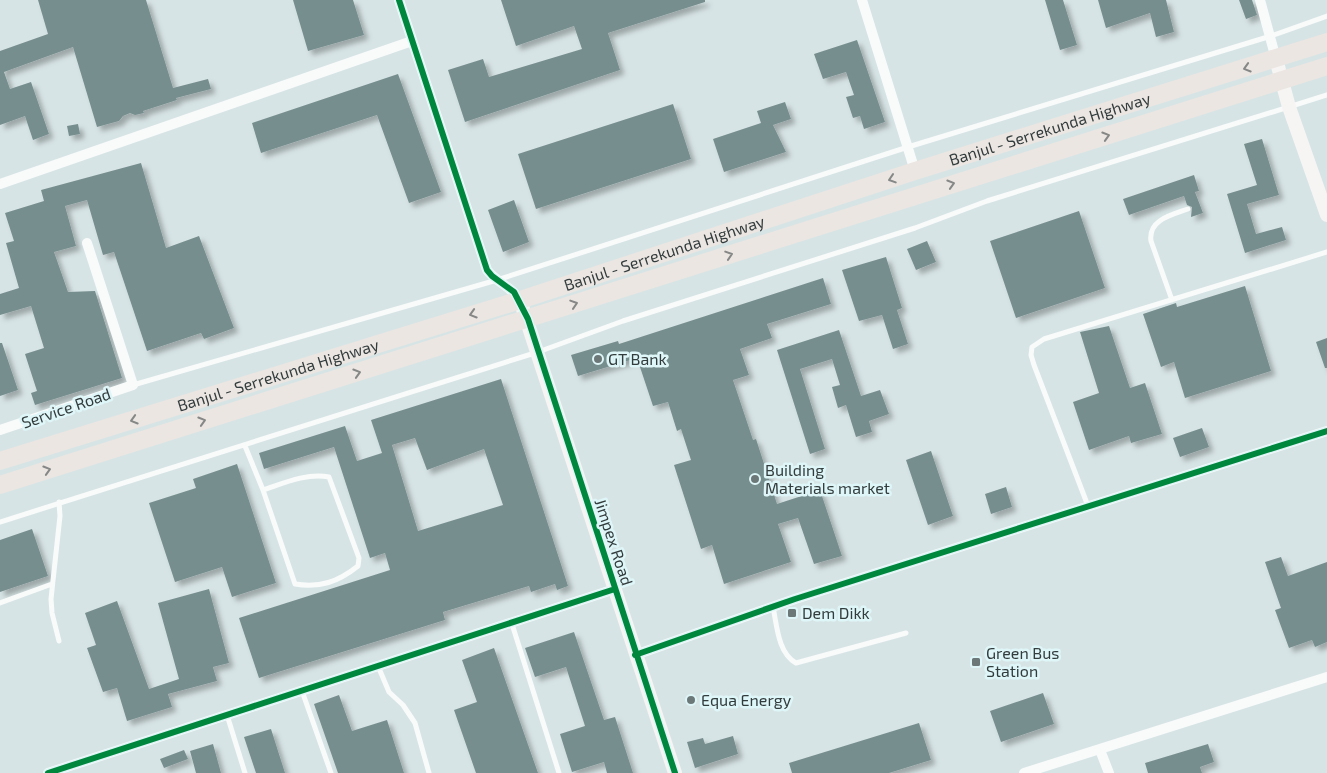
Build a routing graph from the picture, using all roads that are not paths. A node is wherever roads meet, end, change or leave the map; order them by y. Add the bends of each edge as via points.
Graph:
1 (399, 0) edge
2 (862, 0) edge
3 (1260, 0) edge
4 (1327, 16) edge
5 (1271, 36) junction
6 (412, 41) junction
7 (1327, 42) edge
8 (1276, 59) junction
9 (1327, 66) edge
10 (1283, 80) junction
11 (1327, 95) edge
12 (1290, 107) junction
13 (908, 147) junction
14 (915, 171) junction
15 (0, 184) edge
16 (1188, 209) dead end
17 (1327, 215) edge
18 (87, 243) dead end
19 (1327, 252) edge
20 (497, 280) junction
21 (520, 300) junction
22 (1172, 300) junction
23 (528, 319) junction
24 (538, 352) junction
25 (133, 385) junction
26 (0, 430) edge
27 (1327, 431) edge
28 (245, 446) junction
29 (0, 462) edge
30 (0, 485) edge
31 (263, 490) junction
32 (59, 502) junction
33 (1089, 507) junction
34 (0, 522) edge
35 (52, 584) junction
36 (615, 589) junction
37 (0, 603) edge
38 (773, 607) junction
39 (512, 624) junction
40 (906, 633) dead end
41 (59, 641) dead end
42 (635, 655) junction
43 (378, 666) junction
44 (1327, 677) edge
45 (302, 691) junction
46 (227, 715) junction
47 (1100, 750) junction
48 (48, 773) edge
49 (245, 773) edge
50 (331, 773) edge
51 (429, 773) edge
52 (559, 773) edge
53 (675, 773) edge
54 (1024, 773) edge
55 (1108, 773) edge

1 - 6 street
2 - 13 street
3 - 5 street
4 - 5 lane
5 - 8 street
5 - 13 lane
6 - 15 street
6 - 20 street via 487,270
7 - 8 highway, Banjul - Serrekunda Highway
8 - 10 street
8 -> 14 highway, Banjul - Serrekunda Highway
9 - 10 highway, Banjul - Serrekunda Highway
10 - 12 street
23 -> 10 highway, Banjul - Serrekunda Highway
11 - 12 lane
12 - 17 street
12 - 24 lane via 987,201 915,228 623,321
13 - 14 street
13 - 20 lane
14 -> 21 highway, Banjul - Serrekunda Highway
16 - 22 lane via 1158,222 1150,233
18 - 25 street
19 - 22 lane
20 - 21 street
20 - 25 lane
21 - 23 street, Jimpex Road
21 -> 29 highway, Banjul - Serrekunda Highway
22 - 33 lane via 1044,339 1032,347 1034,366
23 - 24 street, Jimpex Road
30 -> 23 highway, Banjul - Serrekunda Highway
24 - 28 lane
24 - 36 street, Jimpex Road
25 - 26 street, Service Road
27 - 33 street
28 - 31 lane
28 - 32 lane
31 - 31 lane via 295,584 313,587 331,582 358,566 359,558 329,477 302,478
32 - 34 lane
32 - 35 lane via 59,535
33 - 38 street
35 - 37 lane
35 - 41 lane via 52,613
36 - 39 street
36 - 42 street, Jimpex Road
38 - 40 lane via 783,650 788,659 796,663
38 - 42 street
39 - 43 street
39 - 52 lane
42 - 53 street, Jimpex Road
43 - 45 street
43 - 51 lane via 389,692 415,723
44 - 47 street
45 - 46 street
45 - 50 lane
46 - 48 street
46 - 49 lane
47 - 54 street
47 - 55 street

